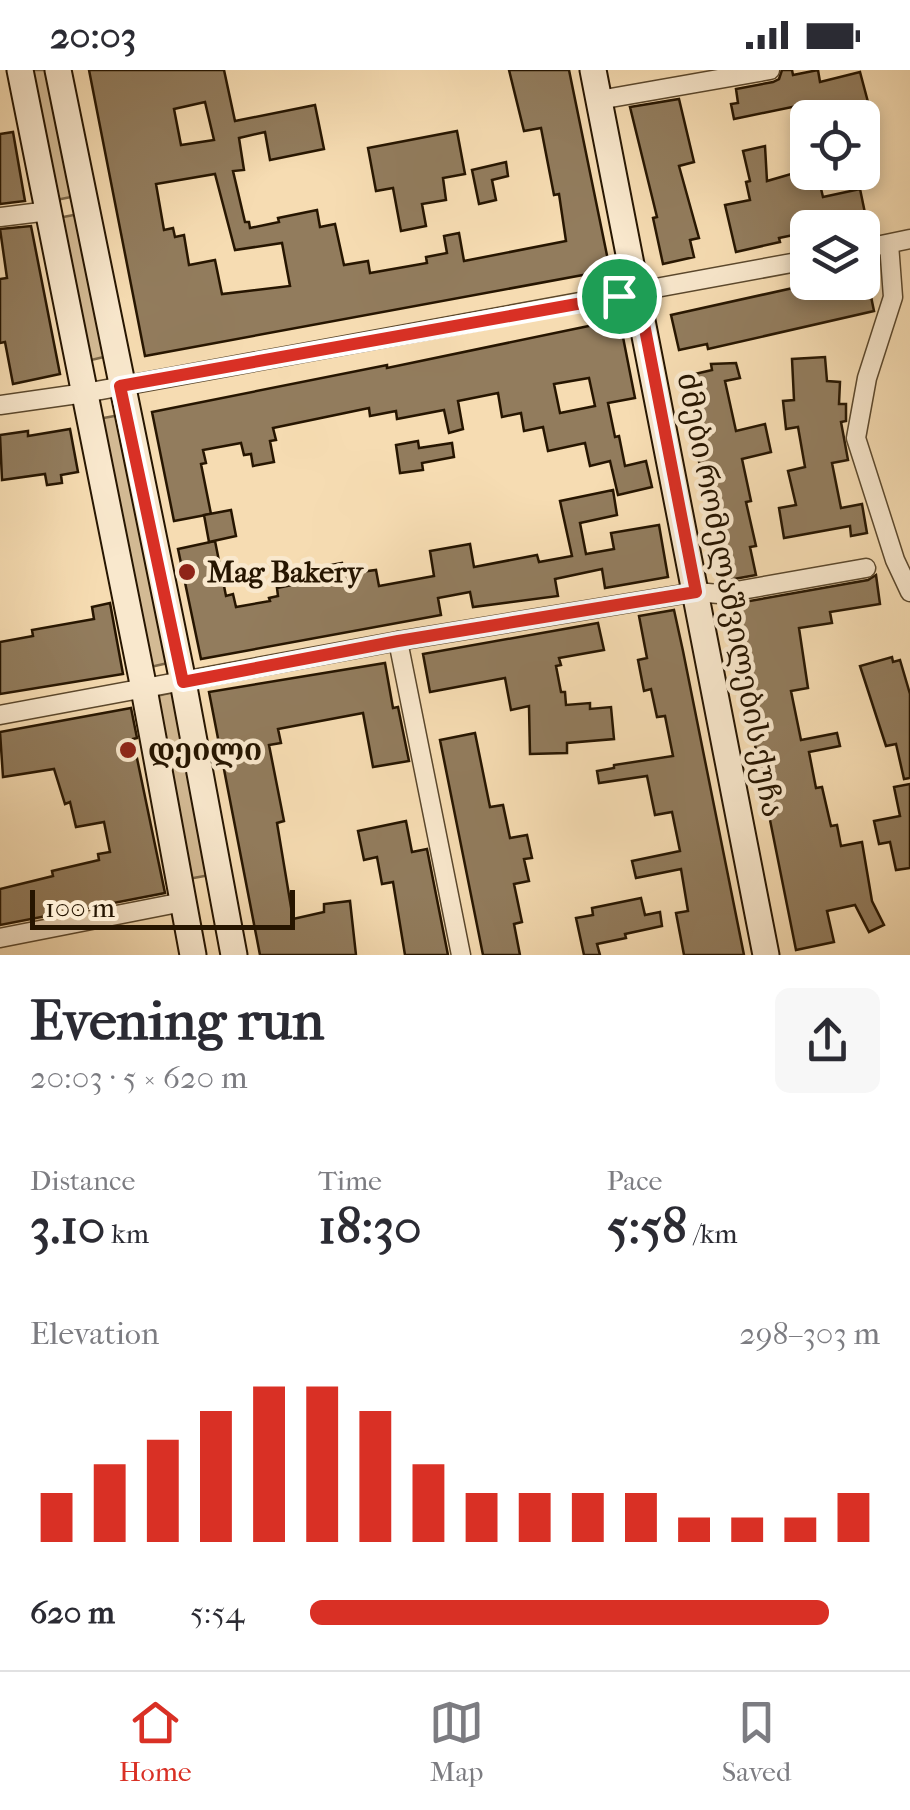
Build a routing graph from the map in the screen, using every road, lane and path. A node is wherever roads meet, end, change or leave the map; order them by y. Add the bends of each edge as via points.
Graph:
1 (20, 70) edge
2 (58, 70) edge
3 (594, 70) edge
4 (770, 70) edge
5 (600, 100) junction
6 (49, 211) junction
7 (0, 217) edge
8 (910, 239) edge
9 (889, 244) junction
10 (880, 246) edge
11 (790, 263) edge
12 (638, 293) junction
13 (120, 386) junction
14 (85, 393) junction
15 (0, 405) edge
16 (866, 568) dead end
17 (696, 592) junction
18 (910, 592) edge
19 (398, 641) junction
20 (183, 682) junction
21 (144, 689) junction
22 (0, 714) edge
23 (183, 902) junction
24 (0, 938) edge
25 (193, 955) edge
26 (234, 955) edge
27 (461, 955) edge
28 (766, 955) edge

1 - 6 street
2 - 13 street
3 - 5 street, ძმები რომელაშვილების ქუჩა
4 - 5 street
5 - 12 street, ძმები რომელაშვილების ქუჩა
6 - 7 street
6 - 14 street
8 - 9 street
9 - 10 street
9 - 18 street via 892,297 856,438
11 - 12 street
12 - 13 street
12 - 17 street, ძმები რომელაშვილების ქუჩა
13 - 14 street
13 - 20 street
14 - 15 street
14 - 21 street
16 - 17 street via 719,594
17 - 19 street
17 - 28 street, ძმები რომელაშვილების ქუჩა
19 - 20 street
19 - 27 street
20 - 21 street
20 - 26 street
21 - 22 street
21 - 23 street
23 - 24 street
23 - 25 street

